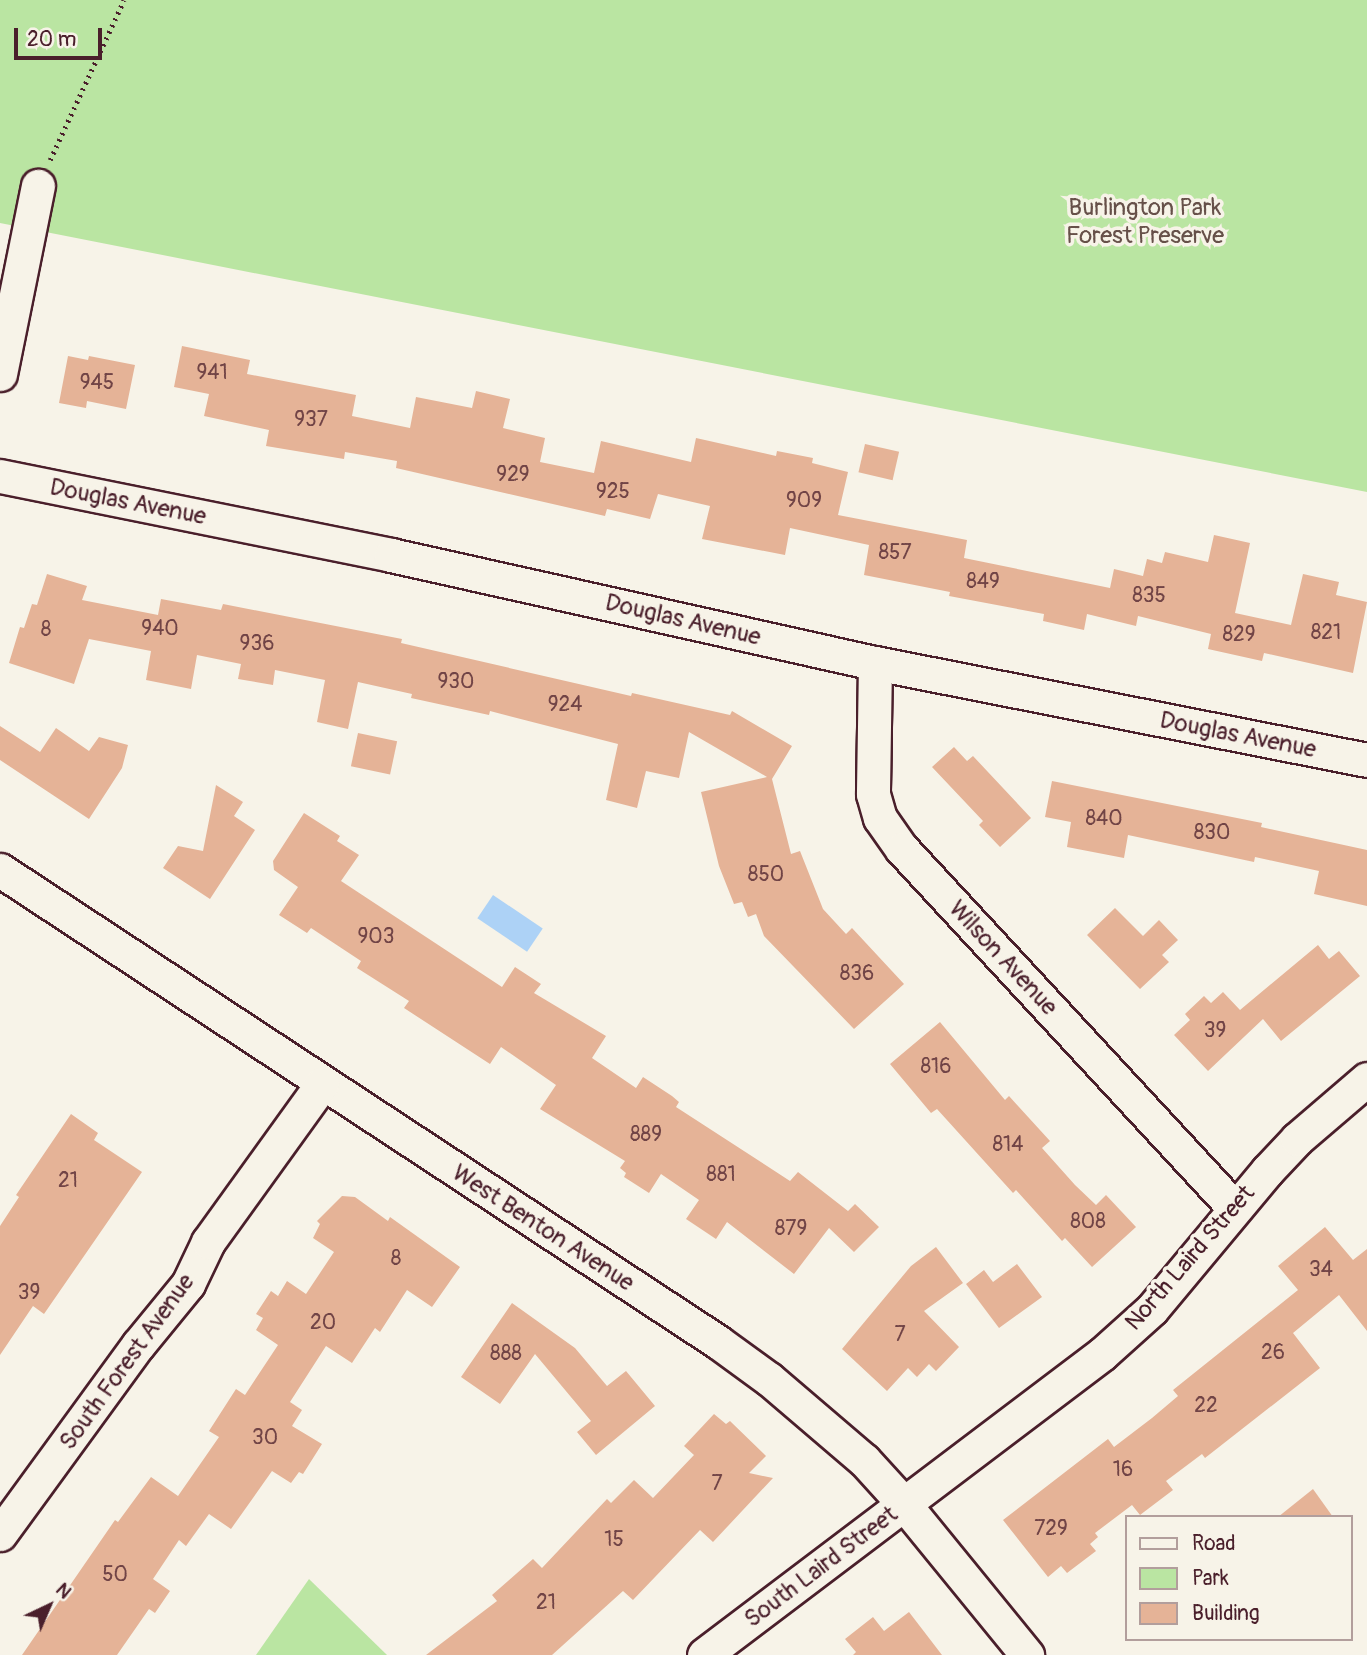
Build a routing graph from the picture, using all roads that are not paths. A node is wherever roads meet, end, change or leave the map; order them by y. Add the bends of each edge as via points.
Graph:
1 (38, 186) road end
2 (0, 374) edge
3 (0, 476) edge
4 (876, 663) junction
5 (1367, 760) edge
6 (0, 870) edge
7 (1367, 1079) edge
8 (321, 1084) junction
9 (1236, 1208) junction
10 (904, 1504) junction
11 (0, 1534) edge
12 (704, 1655) edge
13 (1027, 1655) edge

1 - 2 street
3 - 4 street, Douglas Avenue via 391,555
4 - 5 street, Douglas Avenue
4 - 9 street, Wilson Avenue via 873,794 880,818 902,849
6 - 8 street, West Benton Avenue
7 - 9 street, North Laird Street via 1297,1139
8 - 10 street, West Benton Avenue via 718,1342 823,1423
8 - 11 street, South Forest Avenue via 208,1242 188,1284
9 - 10 street, North Laird Street via 1152,1309 1102,1354
10 - 12 street, South Laird Street
10 - 13 street, West Benton Avenue

